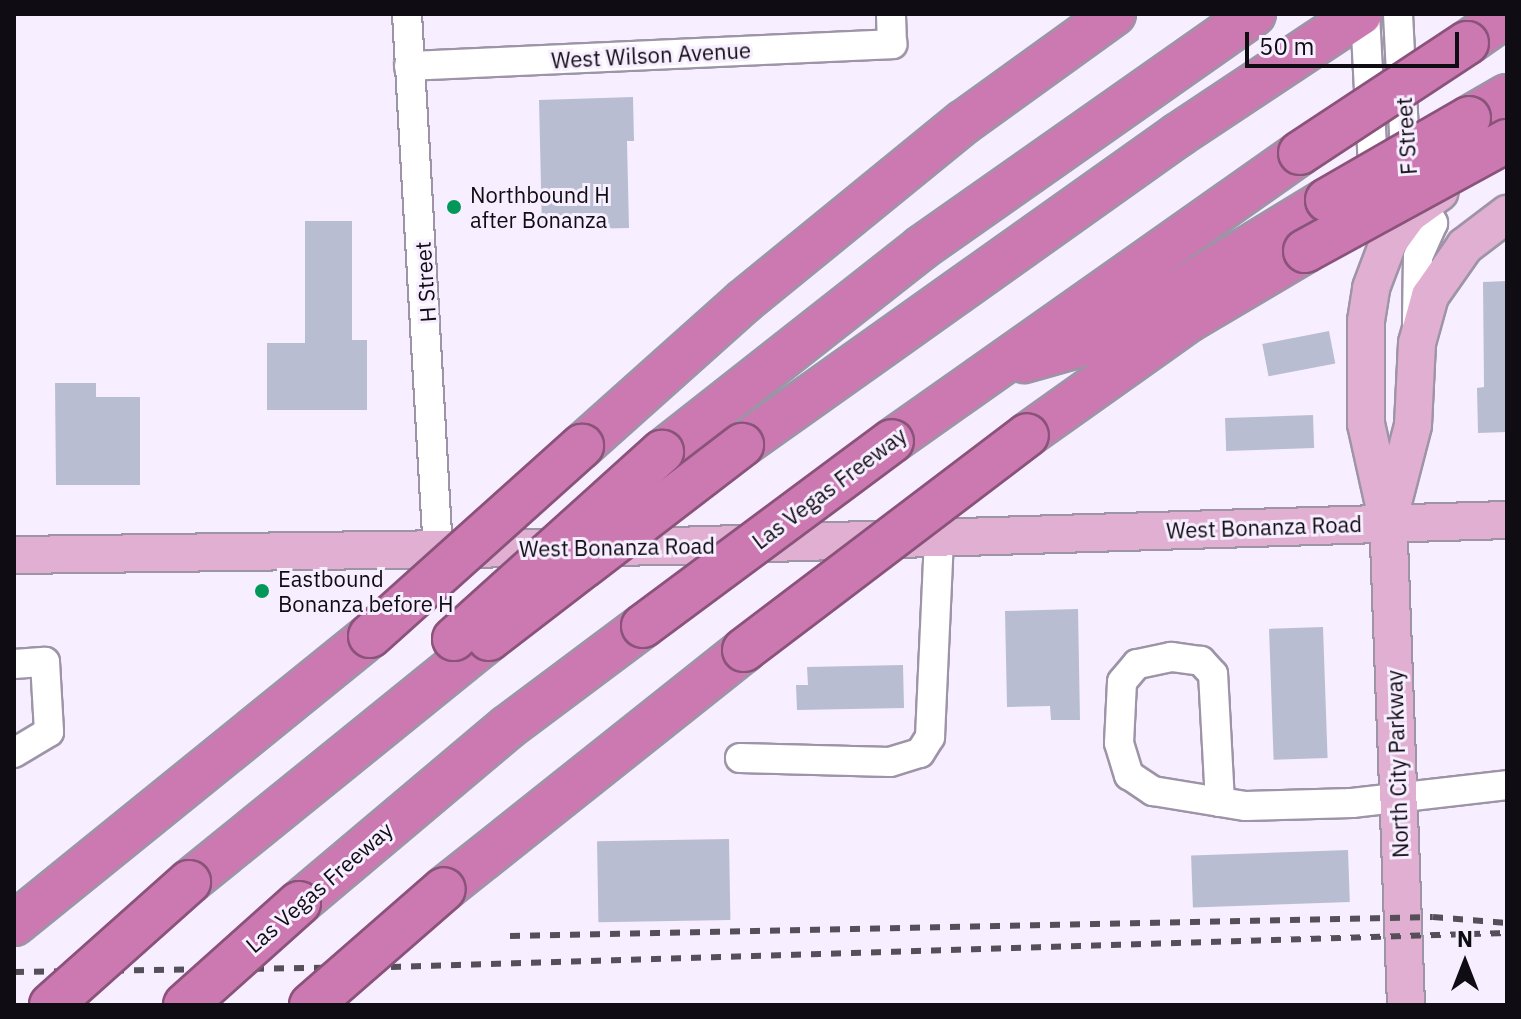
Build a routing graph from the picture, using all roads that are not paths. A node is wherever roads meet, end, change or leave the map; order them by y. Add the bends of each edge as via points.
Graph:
1 (407, 14) edge
2 (891, 14) edge
3 (1114, 14) edge
4 (1254, 14) edge
5 (1363, 14) edge
6 (1398, 14) edge
7 (1507, 15) edge
8 (409, 66) junction
9 (1507, 96) edge
10 (1507, 141) edge
11 (1507, 153) edge
12 (1420, 204) junction
13 (1507, 214) edge
14 (1371, 288) junction
15 (1417, 343) junction
16 (996, 369) junction
17 (1507, 520) edge
18 (1388, 523) junction
19 (939, 538) junction
20 (438, 551) junction
21 (14, 555) edge
22 (471, 639) junction
23 (14, 664) edge
24 (14, 753) edge
25 (740, 758) dead end
26 (1507, 785) edge
27 (1399, 800) junction
28 (1220, 802) junction
29 (14, 924) edge
30 (51, 1005) edge
31 (185, 1005) edge
32 (311, 1005) edge
33 (1406, 1005) edge

1 - 8 street, H Street
2 - 8 street, West Wilson Avenue via 892,44
3 - 29 highway, bridge via 964,122 755,292 370,636
4 - 22 highway, bridge via 921,248 662,452
5 - 14 street, F Street via 1375,203
5 - 22 highway, bridge via 1296,56
6 - 12 street, F Street via 1406,173
7 - 16 highway, Las Vegas Freeway, bridge via 1300,153
8 - 20 street, H Street
9 - 16 highway, bridge via 1095,341
10 - 32 highway, bridge via 1189,320 1027,435 744,650 444,889
11 - 12 main road
12 - 14 main road, North City Parkway via 1388,243
12 - 15 street, F Street via 1433,223 1418,257
13 - 15 main road, North City Parkway via 1465,246 1439,278
14 - 18 main road, North City Parkway via 1366,424
15 - 18 main road, North City Parkway via 1413,425
16 - 31 highway, Las Vegas Freeway, bridge via 508,727
17 - 18 main road, West Bonanza Road
18 - 19 main road, West Bonanza Road
18 - 27 main road, North City Parkway
19 - 20 main road, West Bonanza Road
19 - 25 street via 930,737 920,753 890,762
20 - 21 main road, West Bonanza Road
22 - 30 highway, bridge
23 - 24 street via 45,662 49,732
26 - 27 street
27 - 28 street via 1246,806
27 - 33 main road, North City Parkway
28 - 28 street via 1153,791 1129,775 1119,743 1122,682 1137,664 1186,659 1201,661 1213,674

